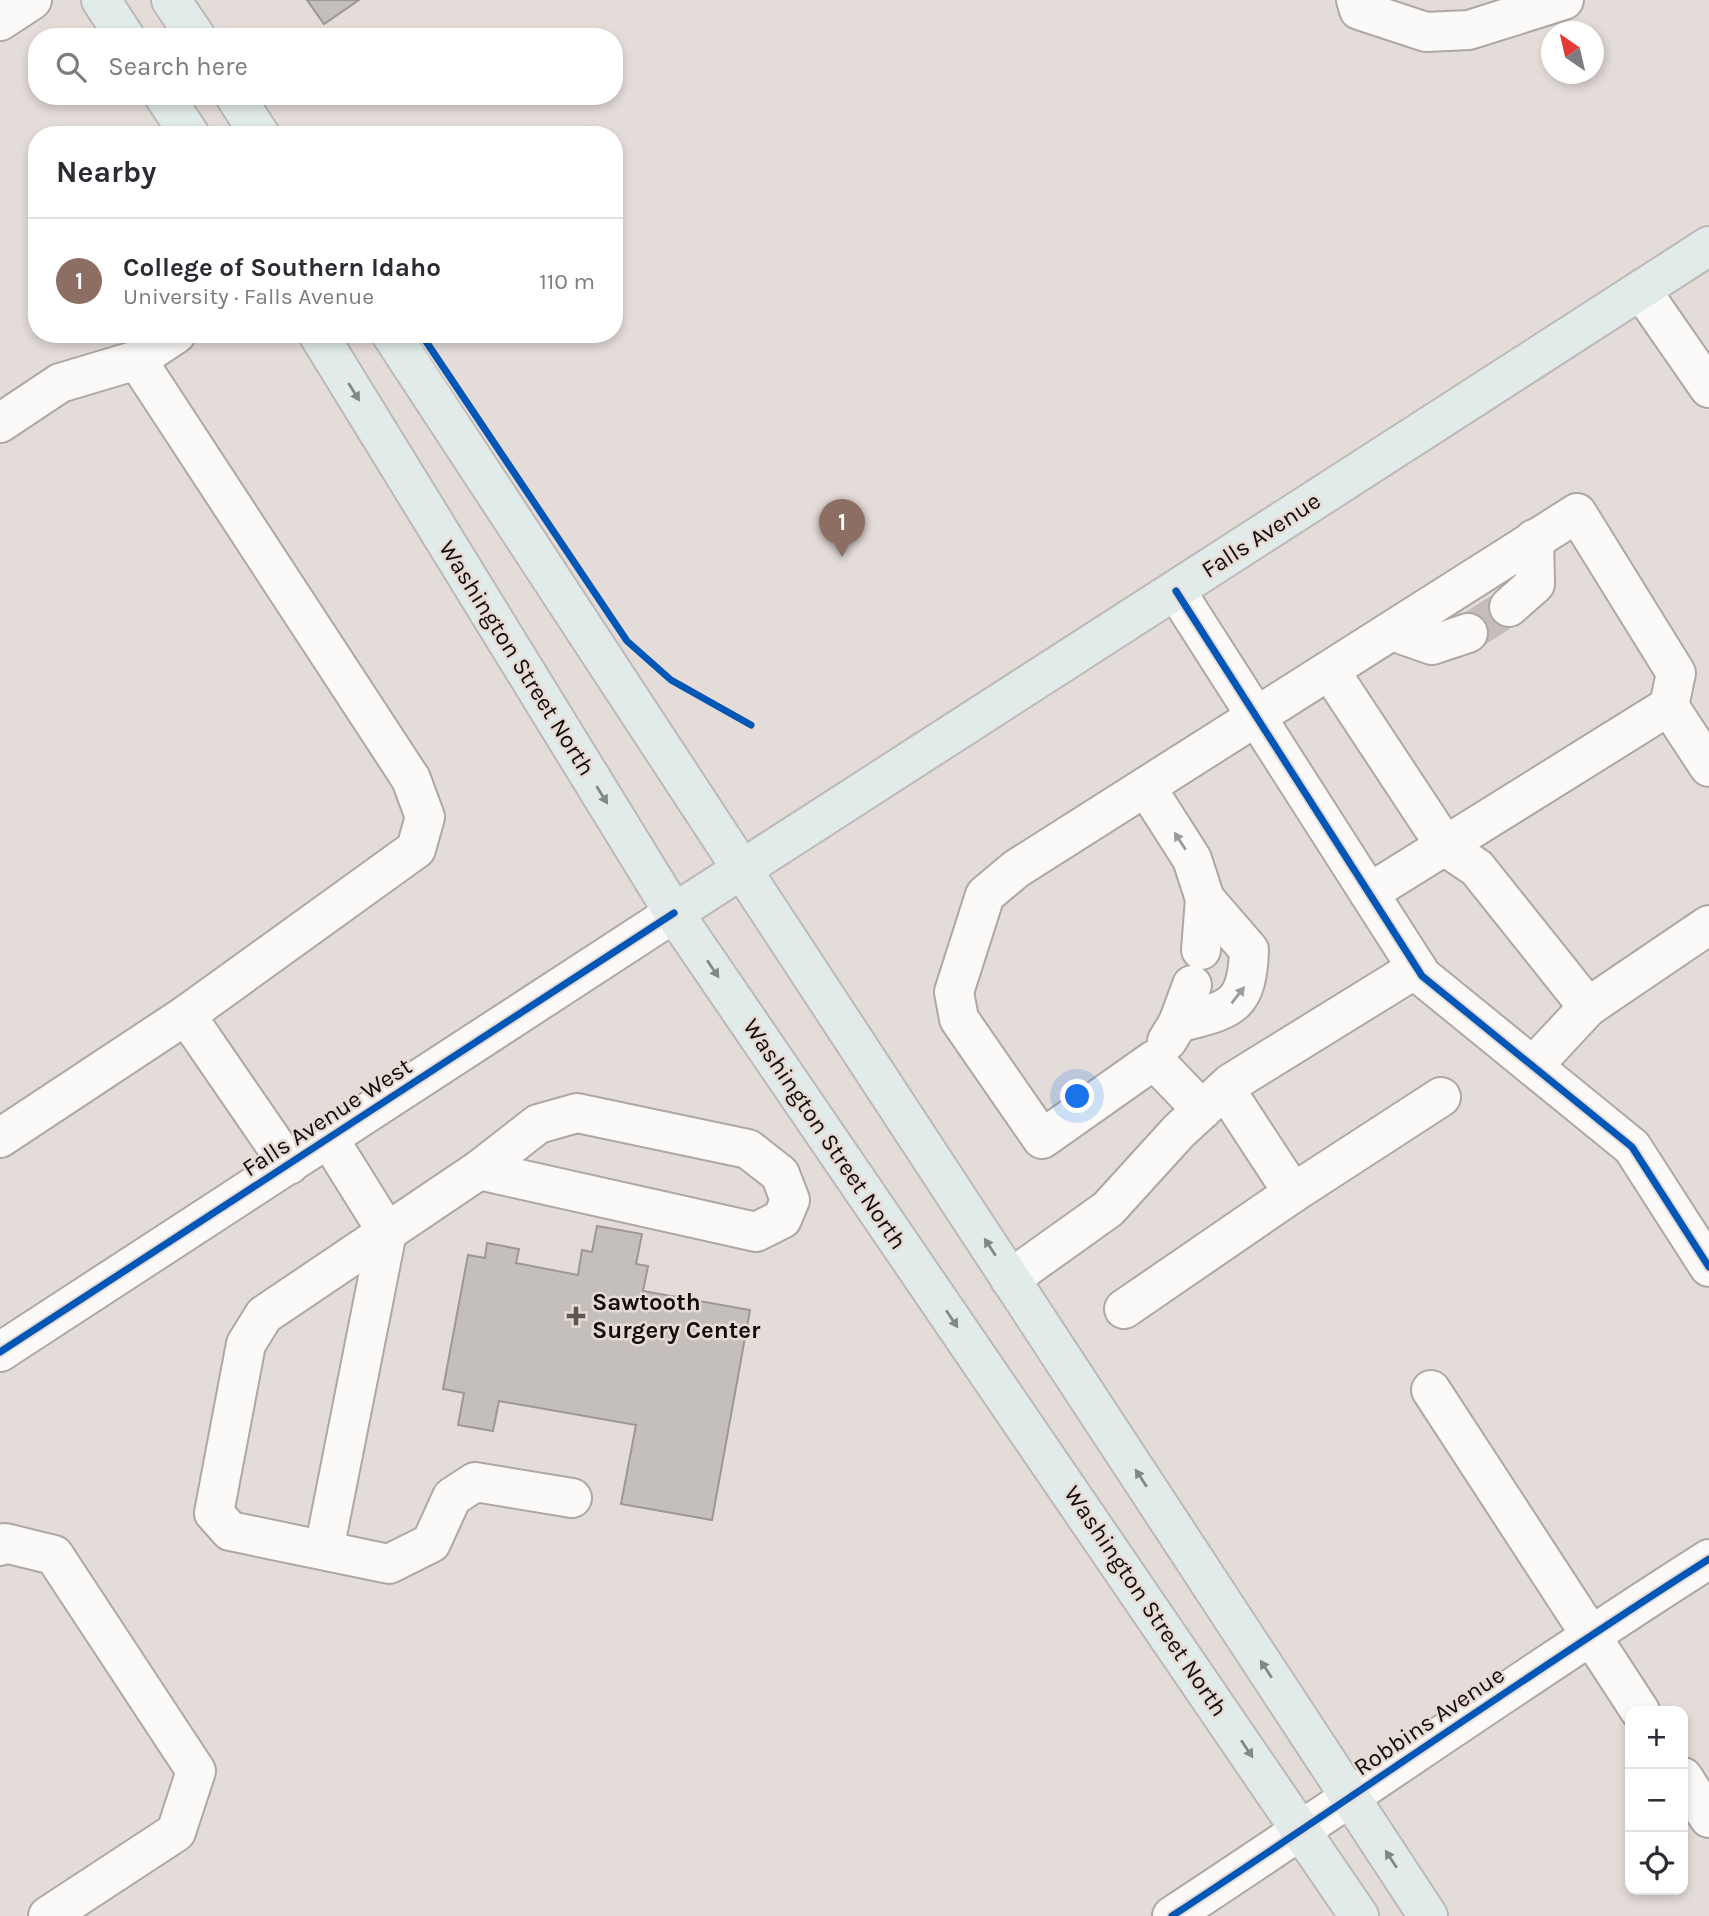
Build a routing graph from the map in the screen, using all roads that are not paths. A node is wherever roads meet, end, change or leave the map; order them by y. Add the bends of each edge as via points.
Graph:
1 (32, 0) edge
2 (101, 0) edge
3 (172, 0) edge
4 (1356, 0) edge
5 (1564, 0) edge
6 (0, 21) edge
7 (119, 28) edge
8 (189, 28) edge
9 (170, 105) edge
10 (241, 105) edge
11 (184, 126) edge
12 (254, 126) edge
13 (1709, 246) edge
14 (1641, 290) junction
15 (162, 343) edge
16 (324, 343) edge
17 (397, 343) edge
18 (136, 360) junction
19 (1709, 388) edge
20 (0, 423) edge
21 (1534, 539) junction
22 (1176, 591) junction
23 (1509, 607) tunnel mouth
24 (1392, 631) junction
25 (1468, 633) tunnel mouth
26 (1330, 671) junction
27 (1669, 706) junction
28 (1256, 718) junction
29 (1709, 767) edge
30 (1146, 788) junction
31 (1446, 847) junction
32 (743, 870) junction
33 (1369, 893) junction
34 (1205, 899) junction
35 (674, 913) junction
36 (1709, 925) edge
37 (1417, 968) junction
38 (1588, 1007) junction
39 (186, 1015) junction
40 (1178, 1023) junction
41 (1154, 1060) junction
42 (1534, 1065) junction
43 (1441, 1097) dead end
44 (1214, 1099) junction
45 (0, 1138) edge
46 (329, 1139) junction
47 (289, 1165) junction
48 (479, 1170) junction
49 (1293, 1193) junction
50 (387, 1232) junction
51 (1704, 1244) edge
52 (1010, 1279) junction
53 (1124, 1309) dead end
54 (0, 1352) edge
55 (1431, 1390) dead end
56 (572, 1498) dead end
57 (0, 1546) edge
58 (324, 1550) junction
59 (1709, 1559) edge
60 (1590, 1635) junction
61 (1637, 1706) edge
62 (1688, 1785) edge
63 (1351, 1798) junction
64 (1709, 1818) edge
65 (1303, 1830) junction
66 (48, 1916) edge
67 (1172, 1916) edge
68 (1359, 1916) edge
69 (1428, 1916) edge

1 - 6 street
2 - 7 main road
3 - 8 main road
4 - 5 street via 1359,10 1426,32 1468,30
9 - 11 main road
10 - 12 main road
13 - 14 main road, Falls Avenue
14 - 19 street
14 - 22 main road, Falls Avenue
15 - 18 street
16 -> 35 main road, Washington Street North
17 - 32 main road
18 - 20 street via 61,383
18 - 39 street via 411,779 425,817 416,849
21 - 23 street via 1535,584
21 - 24 street
21 - 27 street via 1577,513 1676,673
22 - 28 street
22 - 32 main road, Falls Avenue
24 - 25 street via 1432,645
24 - 26 street
26 - 28 street
26 - 31 street
27 - 29 street
27 - 31 street
28 - 30 street
28 - 33 street
34 -> 30 street via 1192,859
30 - 41 street via 1016,869 985,895 954,992 959,1019 1042,1139
31 - 33 street
31 - 38 street via 1476,868
32 - 35 main road, Falls Avenue West
52 -> 32 main road
33 - 37 street
34 - 40 street via 1196,967
40 -> 34 street via 1220,1012 1238,1000 1248,982 1249,950
35 - 46 street, Falls Avenue West
35 -> 65 main road, Washington Street North
36 - 38 street
37 - 42 street
37 - 44 street
38 - 42 street
39 - 45 street
39 - 47 street
40 - 41 street
41 - 44 street
42 - 51 street via 1632,1147
43 - 49 street
44 - 49 street
44 - 52 street via 1108,1209
46 - 47 street, Falls Avenue West
46 - 50 street
47 - 54 street, Falls Avenue West
48 - 48 street via 538,1125 577,1113 748,1149 780,1174 790,1200 782,1219 756,1232
48 - 50 street
49 - 53 street
50 - 58 street
50 - 58 street via 264,1315 246,1344 214,1513 230,1531
63 -> 52 main road
55 - 60 street
56 - 58 street via 475,1482 452,1497 431,1544 389,1564
57 - 66 street via 5,1543 54,1555 196,1770 176,1832
59 - 60 street, Robbins Avenue
60 - 61 street
60 - 63 street, Robbins Avenue
62 - 64 street
63 - 65 street, Robbins Avenue
69 -> 63 main road
65 - 67 street, Robbins Avenue
65 - 68 main road, Washington Street North

